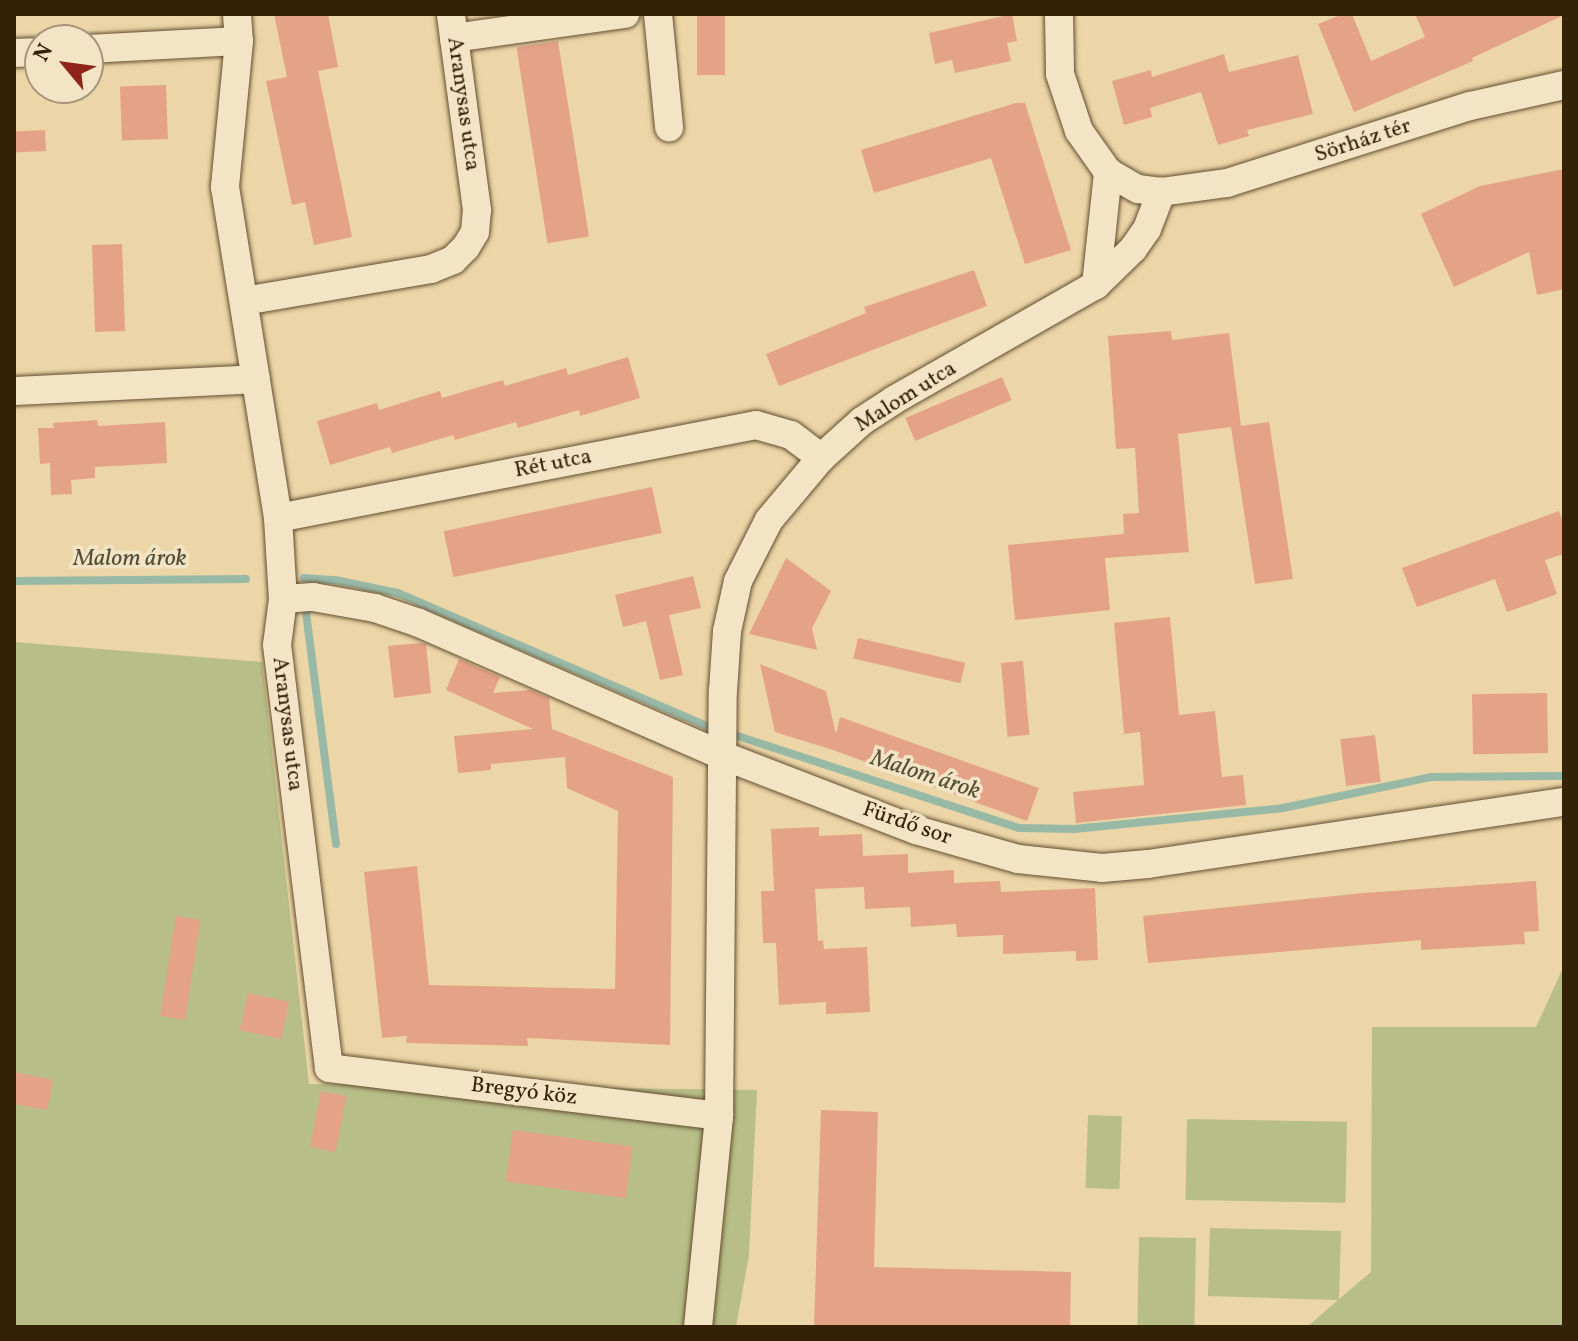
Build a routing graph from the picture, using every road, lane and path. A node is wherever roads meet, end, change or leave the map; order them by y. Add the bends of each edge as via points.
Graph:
1 (625, 14) edge
2 (658, 14) edge
3 (1059, 14) edge
4 (453, 26) edge
5 (238, 28) edge
6 (104, 47) edge
7 (1564, 85) edge
8 (669, 127) dead end
9 (1108, 172) junction
10 (1161, 192) junction
11 (1096, 285) junction
12 (244, 301) junction
13 (256, 379) junction
14 (14, 391) edge
15 (821, 458) junction
16 (278, 518) junction
17 (283, 599) junction
18 (724, 756) junction
19 (1564, 802) edge
20 (329, 1068) joint
21 (719, 1116) junction
22 (698, 1327) edge

1 - 4 street
2 - 8 street
3 - 9 street via 1060,74 1079,131
4 - 12 street, Aranysas utca via 477,210 475,232 466,247 453,260 431,269
5 - 6 street, Aranysas utca
5 - 12 street, Aranysas utca via 225,187
7 - 10 street, Sörház tér via 1470,106 1227,183
9 - 10 street via 1138,189
9 - 11 street
10 - 11 street, Malom utca via 1147,229
11 - 15 street, Malom utca via 894,400
12 - 13 street, Aranysas utca
13 - 14 street
13 - 16 street, Aranysas utca
15 - 16 street, Rét utca via 791,435 756,425
15 - 18 street, Malom utca via 769,520 744,567 727,631
16 - 17 street, Aranysas utca
17 - 18 street, Fürdő sor via 313,597 375,608 419,623
17 - 20 street, Aranysas utca via 277,645
18 - 19 street, Fürdő sor via 916,830 1018,859 1102,868
18 - 21 street
20 - 21 street, Bregyó köz
21 - 22 street

